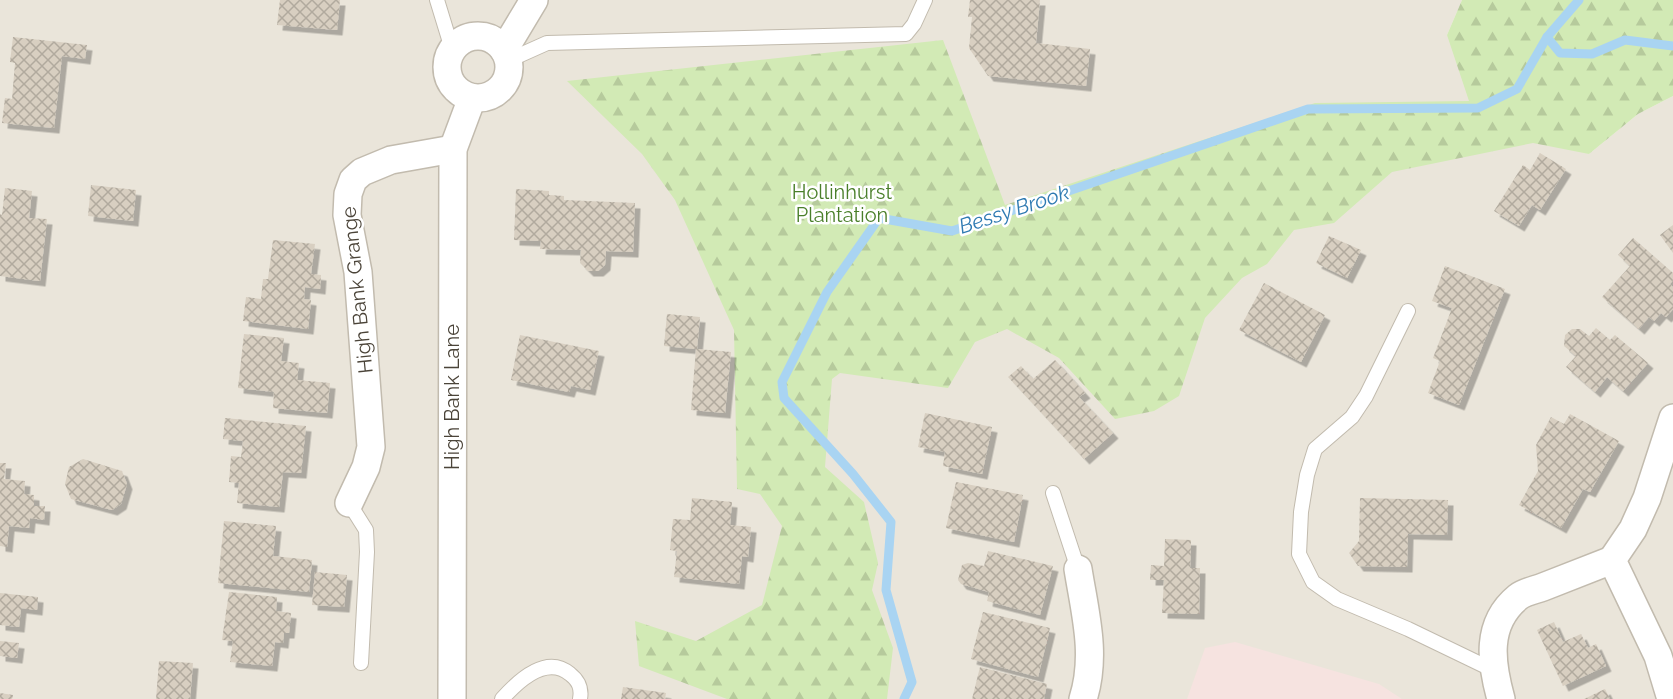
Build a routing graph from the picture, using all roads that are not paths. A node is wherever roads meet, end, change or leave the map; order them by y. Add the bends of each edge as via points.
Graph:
1 (437, 0) edge
2 (534, 0) edge
3 (925, 0) edge
4 (452, 49) junction
5 (506, 55) junction
6 (472, 98) junction
7 (453, 149) junction
8 (1408, 311) dead end
9 (1673, 418) edge
10 (1053, 493) dead end
11 (349, 503) joint
12 (1612, 560) junction
13 (1078, 569) joint
14 (361, 663) dead end
15 (1493, 670) junction
16 (452, 699) edge
17 (502, 699) edge
18 (580, 699) edge
19 (1083, 699) edge
20 (1501, 699) edge
21 (1671, 699) edge

1 - 4 lane
2 - 5 street
3 - 5 lane via 906,33 547,42
4 - 5 street via 468,37 489,37
4 - 6 street via 446,68 449,79 462,94
5 - 6 street via 506,80 500,89 492,95
6 - 7 street, High Bank Lane
7 - 11 street, High Bank Grange via 391,160 362,172 353,180 348,194 371,447
7 - 16 street, High Bank Lane
8 - 15 lane via 1352,417 1315,449 1301,512 1299,554 1313,582 1337,599
9 - 12 street via 1647,498 1633,529
10 - 13 lane
11 - 14 lane via 366,530
12 - 15 street via 1519,596 1495,628
12 - 21 street via 1658,656
13 - 19 street via 1091,652
15 - 20 street
17 - 18 lane via 524,679 549,666 561,668 575,678 580,685

